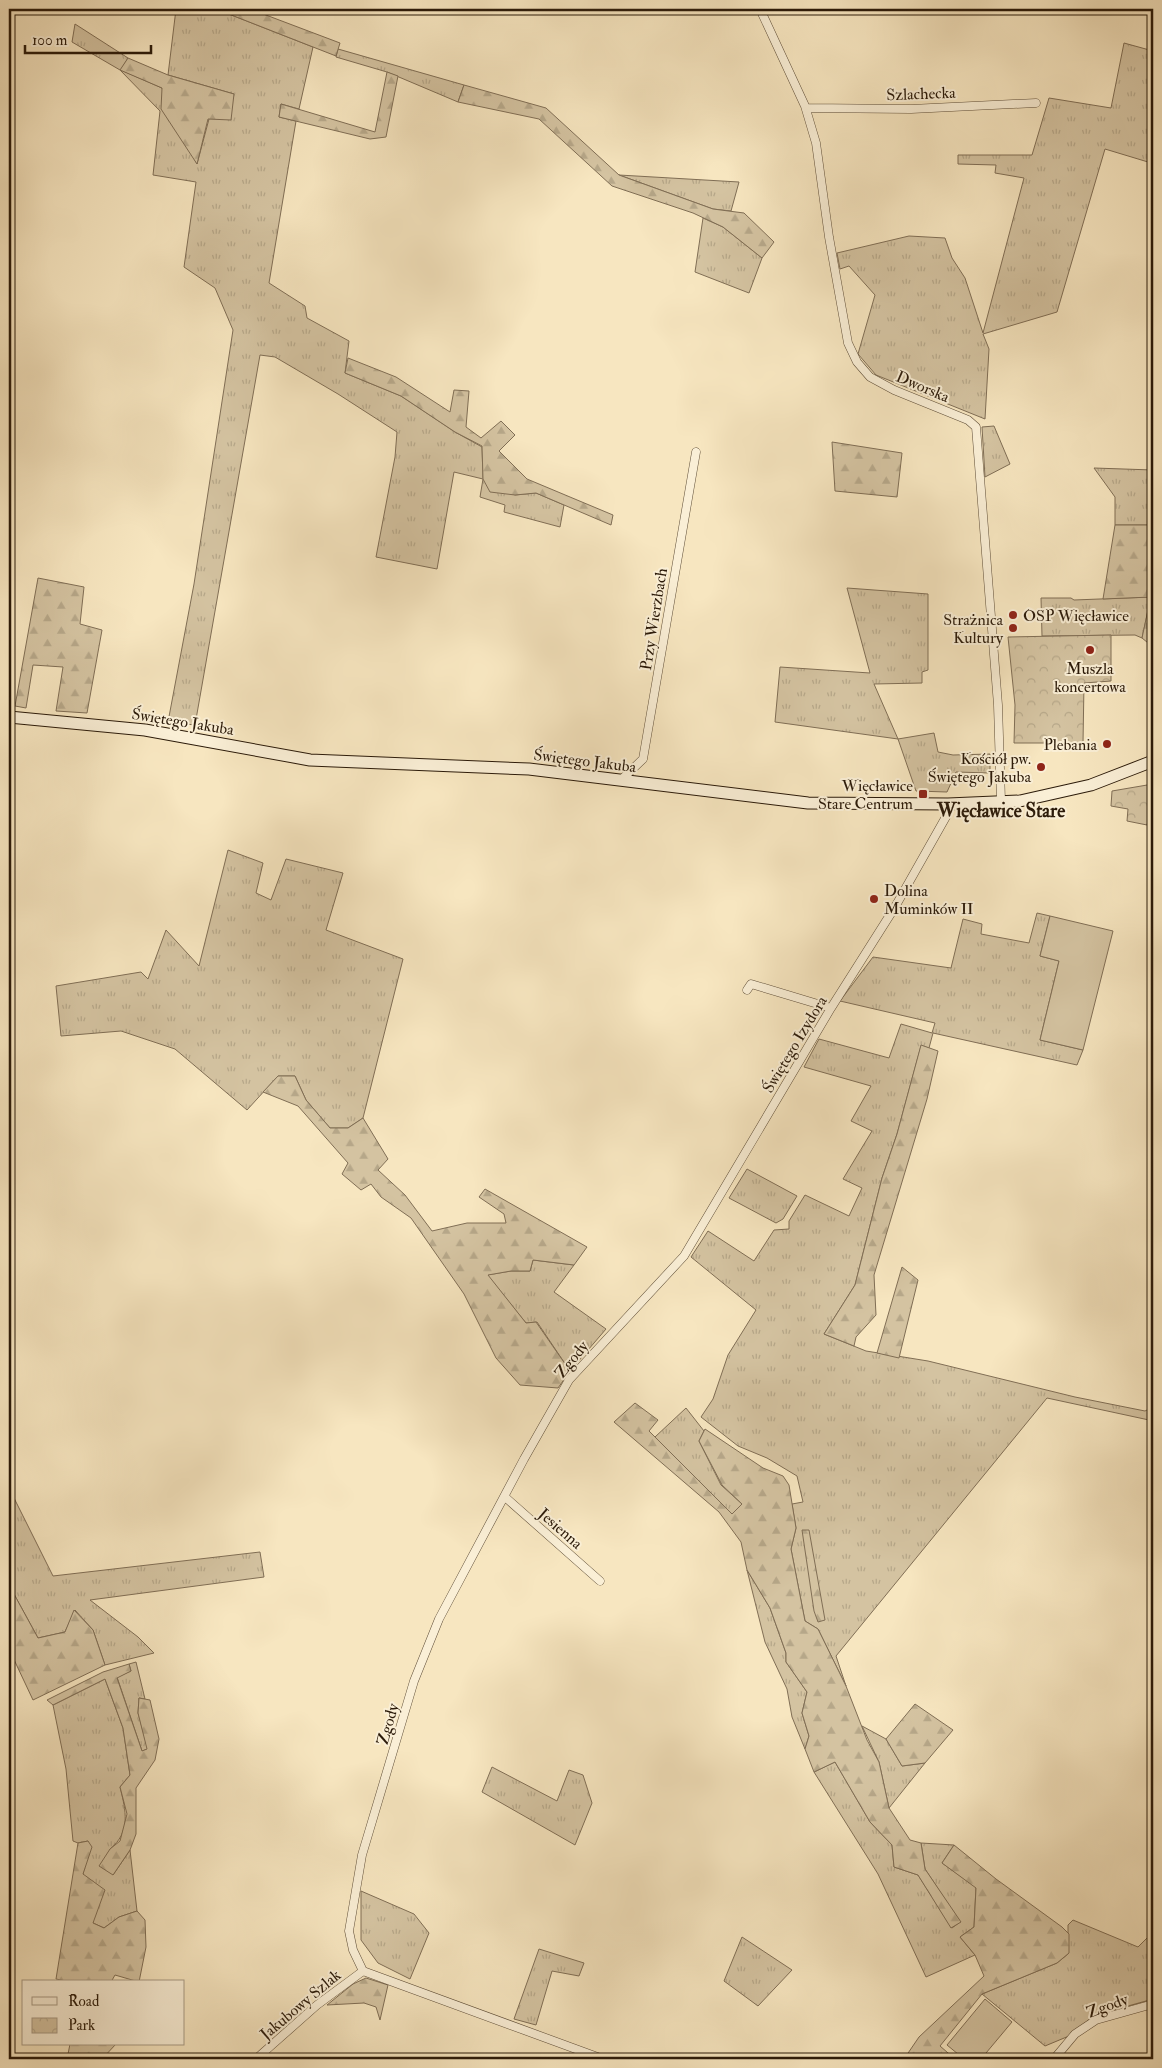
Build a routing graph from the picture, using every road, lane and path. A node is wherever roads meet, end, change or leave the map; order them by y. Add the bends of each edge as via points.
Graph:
1 (760, 9) edge
2 (1036, 103) dead end
3 (806, 108) junction
4 (696, 452) dead end
5 (9, 717) edge
6 (1153, 761) edge
7 (621, 780) junction
8 (1001, 801) junction
9 (948, 804) junction
10 (747, 990) dead end
11 (831, 1008) junction
12 (652, 1291) joint
13 (505, 1497) junction
14 (600, 1581) dead end
15 (363, 1971) junction
16 (1153, 2004) edge
17 (256, 2059) edge
18 (603, 2059) edge
19 (1054, 2059) edge

1 - 3 street, Dworska
2 - 3 street, Szlachecka via 911,109
3 - 8 street, Dworska via 816,143 828,237 848,343 857,362 870,377 960,416 976,427 998,705
4 - 7 street, Przy Wierzbach via 643,759
5 - 7 street, Świętego Jakuba via 145,730 310,760 529,769
6 - 8 street, Świętego Jakuba via 1091,785 1020,801
7 - 9 street, Świętego Jakuba via 808,803
8 - 9 street, Świętego Jakuba
9 - 11 street, Świętego Izydora via 947,815 895,908
10 - 11 street via 751,984
11 - 12 street, Świętego Izydora via 684,1256
12 - 13 street, Zgody via 569,1380
13 - 14 street, Jesienna
13 - 15 street, Zgody via 439,1619 404,1712 362,1856 350,1921 353,1950
15 - 17 street, Jakubowy Szlak via 317,2005
15 - 18 street
16 - 19 street, Zgody via 1096,2020 1075,2034

